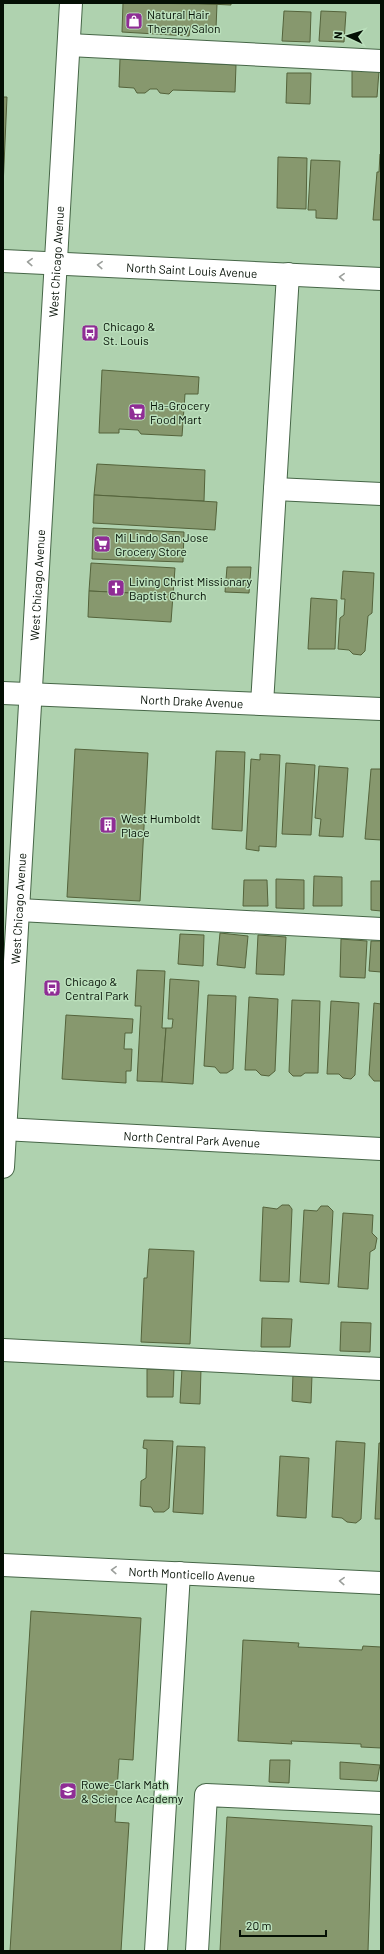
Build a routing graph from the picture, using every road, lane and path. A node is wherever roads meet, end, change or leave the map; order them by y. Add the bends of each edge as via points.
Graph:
1 (71, 3) edge
2 (68, 45) junction
3 (381, 61) edge
4 (3, 261) edge
5 (56, 263) junction
6 (288, 274) junction
7 (381, 279) edge
8 (275, 489) junction
9 (381, 494) edge
10 (3, 693) edge
11 (31, 694) junction
12 (262, 704) junction
13 (381, 709) edge
14 (19, 910) junction
15 (381, 928) edge
16 (4, 1130) edge
17 (381, 1149) edge
18 (3, 1167) edge
19 (3, 1350) edge
20 (381, 1369) edge
21 (3, 1565) edge
22 (179, 1573) junction
23 (381, 1583) edge
24 (381, 1803) edge
25 (156, 1951) edge
26 (197, 1951) edge

1 - 2 street, West Chicago Avenue
2 - 3 street
2 - 5 street, West Chicago Avenue
5 -> 4 street, North Saint Louis Avenue
6 -> 5 street, North Saint Louis Avenue
5 - 11 street, West Chicago Avenue
7 -> 6 street, North Saint Louis Avenue
6 - 8 street
8 - 9 street
8 - 12 street
10 - 11 street, North Drake Avenue
11 - 12 street, North Drake Avenue
11 - 14 street, West Chicago Avenue
12 - 13 street, North Drake Avenue
14 - 15 street
14 - 16 street, West Chicago Avenue
16 - 17 street, North Central Park Avenue
16 - 18 street, West Chicago Avenue
19 - 20 street
22 -> 21 street, North Monticello Avenue
23 -> 22 street, North Monticello Avenue
22 - 25 street
24 - 26 street via 206,1795

